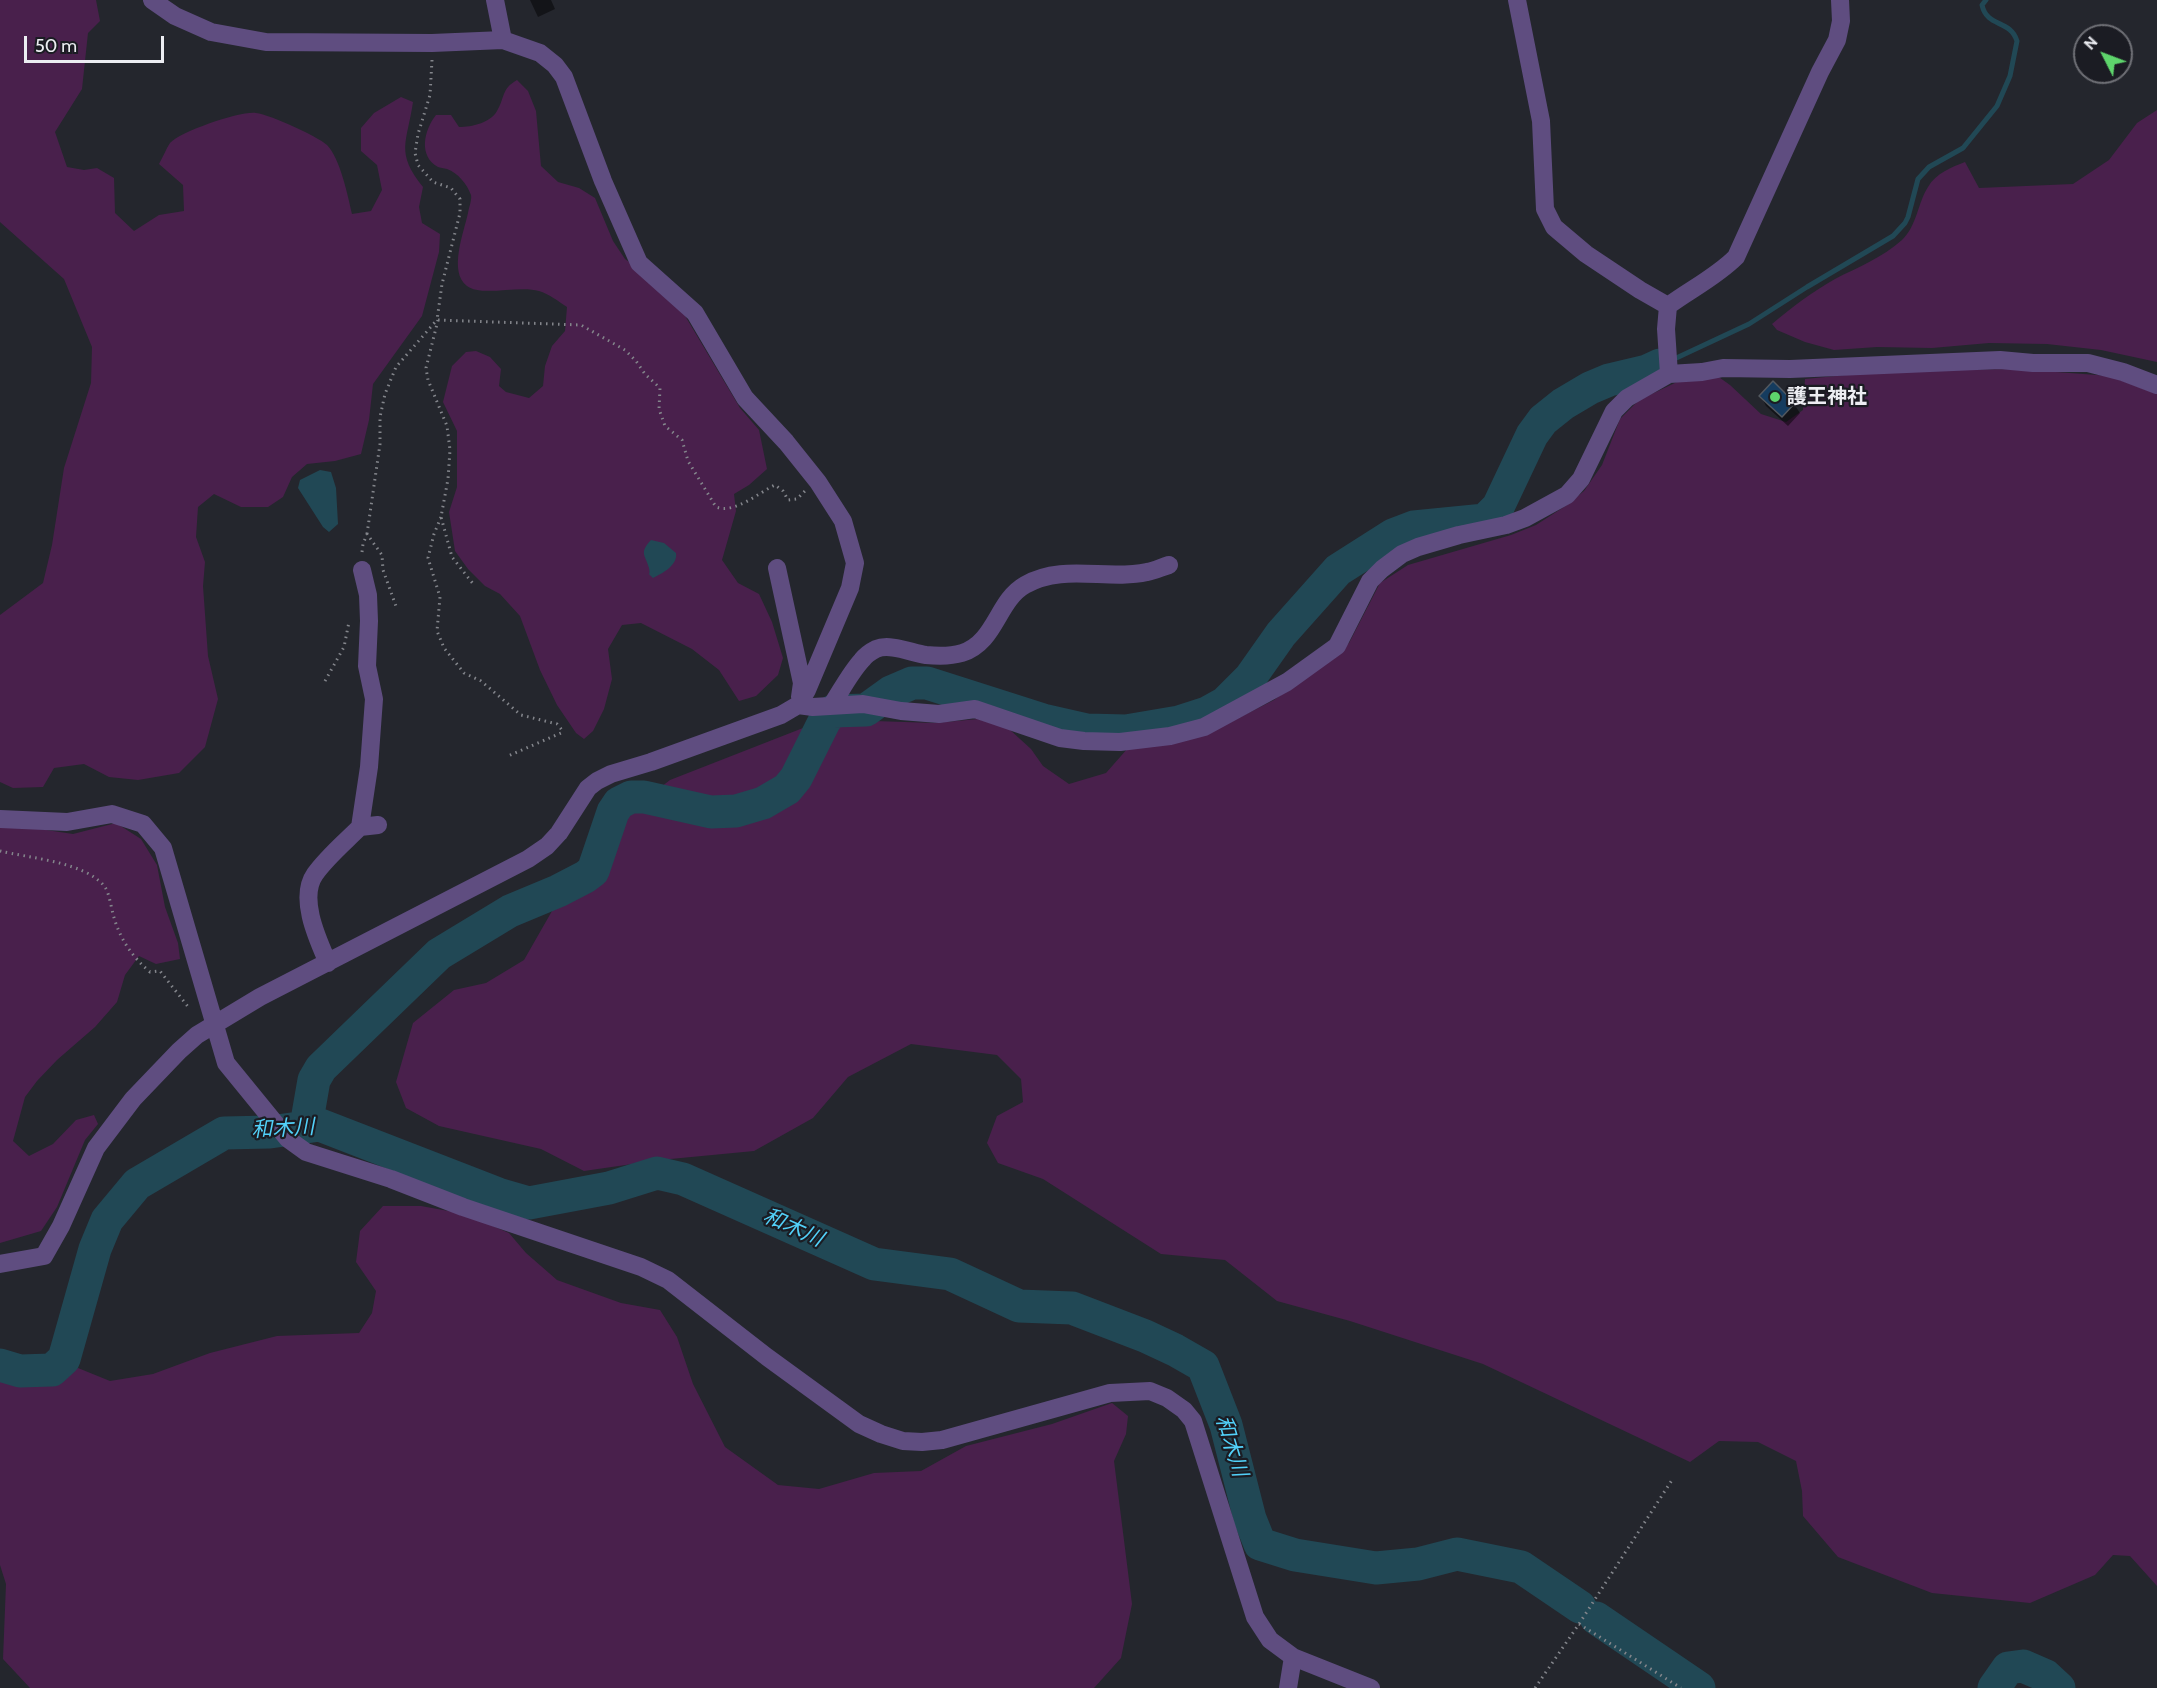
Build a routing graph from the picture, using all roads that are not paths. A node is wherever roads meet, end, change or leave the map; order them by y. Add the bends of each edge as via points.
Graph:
1 (152, 0) edge
2 (495, 0) edge
3 (1517, 0) edge
4 (1840, 0) edge
5 (503, 40) junction
6 (1668, 306) junction
7 (1668, 366) junction
8 (2157, 385) edge
9 (1168, 565) dead end
10 (777, 568) dead end
11 (362, 570) dead end
12 (798, 705) junction
13 (831, 706) junction
14 (0, 819) edge
15 (328, 963) junction
16 (215, 1025) junction
17 (0, 1264) edge
18 (1293, 1657) junction
19 (1288, 1688) edge
20 (1371, 1688) edge

1 - 5 street via 211,32 266,42
2 - 5 street
3 - 6 street via 1541,121 1545,209 1554,227 1586,254
4 - 6 street via 1837,40 1736,257 1721,272
5 - 12 street via 540,53 564,77 639,263 695,313 745,398 818,482 843,521 855,563 850,588
6 - 7 street
7 - 8 street via 1702,372 1723,368 2000,360 2088,363
7 - 13 street via 1614,411 1581,479 1567,495 1506,525 1402,554 1370,580 1337,646 1287,682 1204,727 1140,740 1084,741 1060,738 975,710 939,714 863,704
9 - 13 street via 1125,574 1071,573 1026,584 1012,595 991,631 976,647 960,654 928,655 878,648 862,660
10 - 12 street via 802,683
11 - 15 street via 368,596 367,666 374,699 369,826 313,876 309,905 315,934
12 - 13 street
12 - 15 street via 597,781 588,788 559,833 528,859
14 - 16 street via 67,822 112,814 143,824 163,848
15 - 16 street
16 - 17 street via 179,1051 133,1099 96,1148 44,1256
16 - 18 street via 226,1064 288,1139 306,1152 641,1266 668,1280 859,1424 881,1434 922,1442 942,1440 1110,1393 1150,1391 1167,1398 1193,1421 1255,1617 1270,1640
18 - 19 street
18 - 20 street

